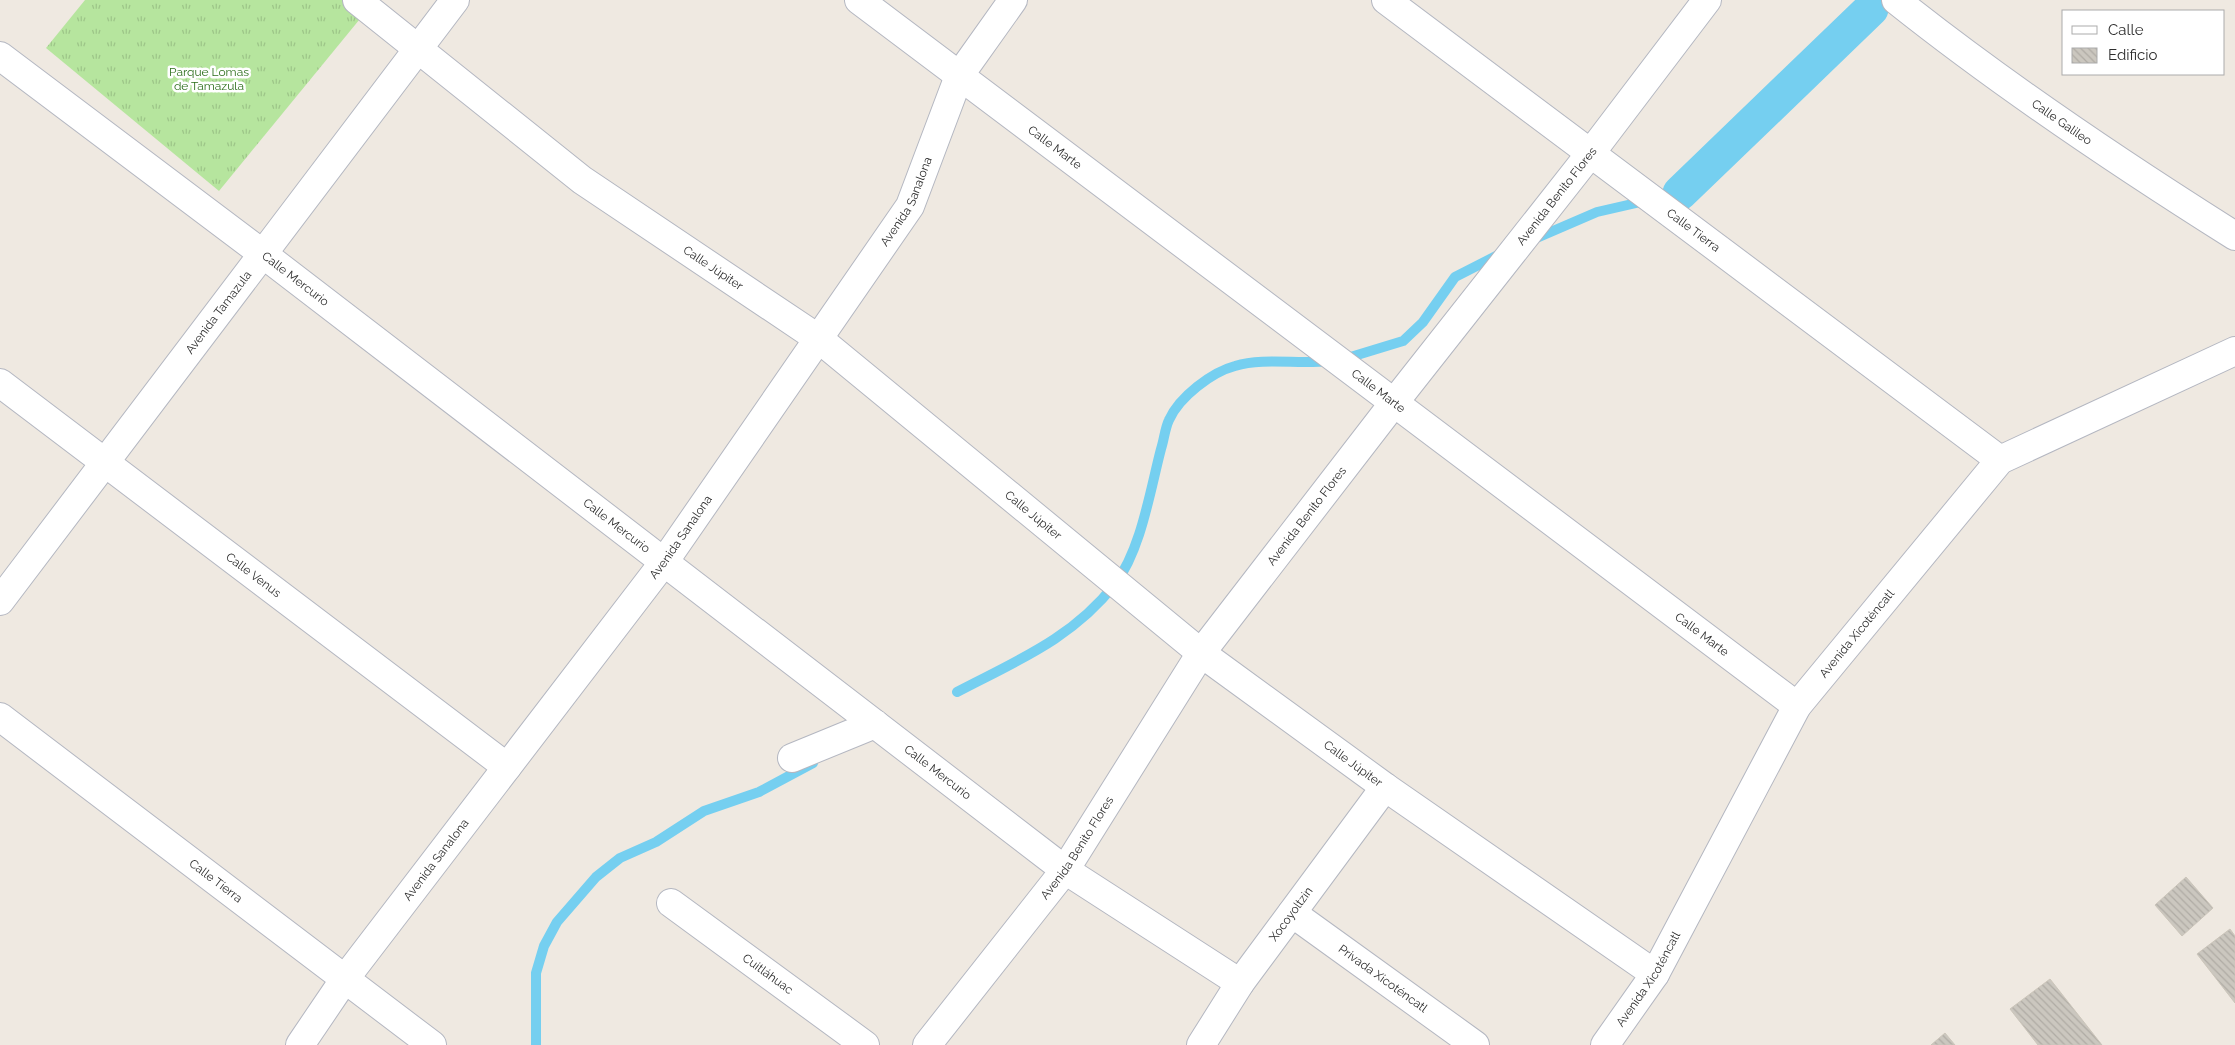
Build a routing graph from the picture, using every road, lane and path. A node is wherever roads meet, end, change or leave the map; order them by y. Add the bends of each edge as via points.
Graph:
1 (357, 0) edge
2 (455, 0) edge
3 (858, 0) edge
4 (1014, 0) edge
5 (1386, 0) edge
6 (1707, 0) edge
7 (1896, 0) edge
8 (419, 48) junction
9 (0, 56) edge
10 (959, 76) junction
11 (1590, 154) junction
12 (2235, 236) edge
13 (262, 254) junction
14 (818, 339) junction
15 (2235, 351) edge
16 (0, 383) edge
17 (1393, 404) junction
18 (2000, 460) junction
19 (105, 462) junction
20 (664, 562) junction
21 (0, 601) edge
22 (1201, 653) junction
23 (1797, 706) junction
24 (0, 717) edge
25 (875, 724) junction
26 (792, 758) dead end
27 (507, 767) junction
28 (1385, 787) junction
29 (1065, 870) junction
30 (671, 903) dead end
31 (1292, 912) junction
32 (1655, 974) junction
33 (344, 980) junction
34 (1240, 983) junction
35 (300, 1045) edge
36 (432, 1045) edge
37 (865, 1045) edge
38 (927, 1045) edge
39 (1201, 1045) edge
40 (1475, 1045) edge
41 (1605, 1045) edge

1 - 8 street, Calle Júpiter
2 - 8 street, Avenida Tamazula
3 - 10 street, Calle Marte
4 - 10 street, Avenida Sanalona
5 - 11 street, Calle Tierra
6 - 11 street, Avenida Benito Flores
7 - 12 street, Calle Galileo via 1959,50
8 - 13 street, Avenida Tamazula
8 - 14 street, Calle Júpiter via 582,180
9 - 13 street, Calle Mercurio
10 - 14 street, Avenida Sanalona via 910,206
10 - 17 street, Calle Marte
11 - 17 street, Avenida Benito Flores
11 - 18 street, Calle Tierra
13 - 19 street, Avenida Tamazula
13 - 20 street, Calle Mercurio
14 - 20 street, Avenida Sanalona
14 - 22 street, Calle Júpiter
15 - 18 street, Avenida Xicoténcatl
16 - 19 street, Calle Venus
17 - 22 street, Avenida Benito Flores
17 - 23 street, Calle Marte
18 - 23 street, Avenida Xicoténcatl
19 - 21 street, Avenida Tamazula
19 - 27 street, Calle Venus
20 - 25 street, Calle Mercurio
20 - 27 street, Avenida Sanalona
22 - 28 street, Calle Júpiter
22 - 29 street, Avenida Benito Flores
23 - 32 street, Avenida Xicoténcatl
24 - 33 street, Calle Tierra
25 - 26 street
25 - 29 street, Calle Mercurio
27 - 33 street, Avenida Sanalona
28 - 31 street, Xocoyoltzin
28 - 32 street, Calle Júpiter
29 - 34 street, Calle Mercurio
29 - 38 street, Avenida Benito Flores
30 - 37 street, Cuitláhuac
31 - 34 street, Xocoyoltzin
31 - 40 street, Privada Xicoténcatl
32 - 41 street, Avenida Xicoténcatl
33 - 35 street, Avenida Sanalona
33 - 36 street, Calle Tierra
34 - 39 street, Xocoyoltzin

